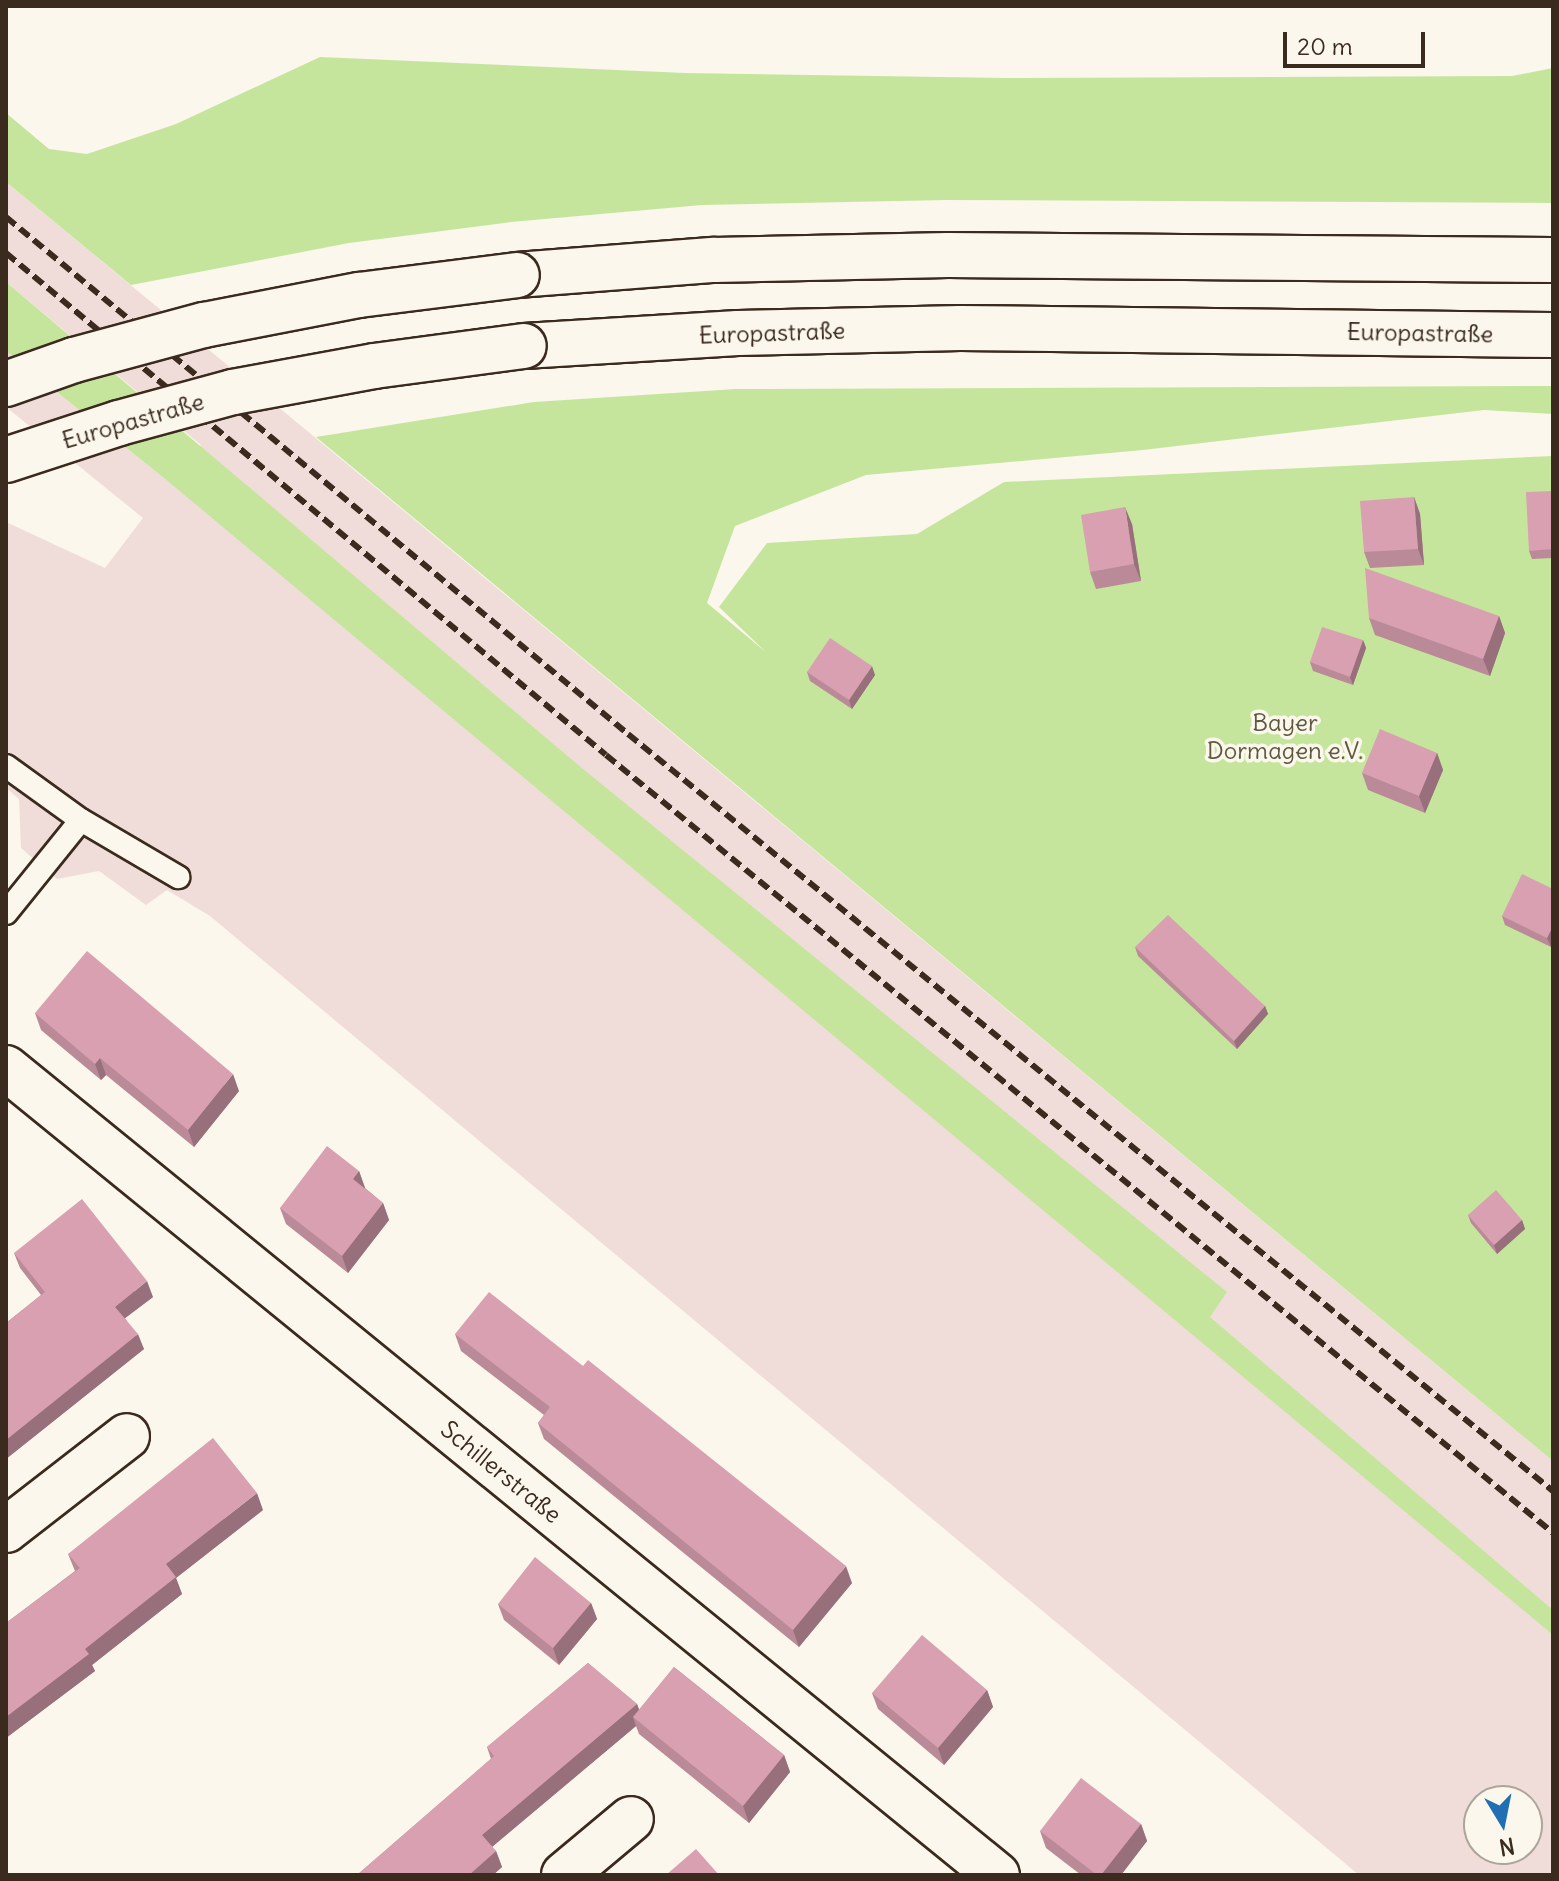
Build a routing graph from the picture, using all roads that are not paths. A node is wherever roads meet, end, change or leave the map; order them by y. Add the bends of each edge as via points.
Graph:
1 (1553, 260) edge
2 (1553, 335) edge
3 (6, 384) edge
4 (6, 460) edge
5 (6, 766) edge
6 (81, 820) junction
7 (178, 877) dead end
8 (6, 913) edge
9 (9, 1079) edge
10 (127, 1436) dead end
11 (6, 1530) edge
12 (631, 1819) dead end
13 (564, 1875) edge
14 (997, 1875) edge

1 - 3 main road, bridge via 948,255 714,260 517,275 359,295 204,325
2 - 4 main road, Europastraße, bridge via 960,328 738,333 524,346 233,392
5 - 6 lane
6 - 7 lane
6 - 8 lane
9 - 14 main road, Schillerstraße
10 - 11 main road
12 - 13 main road

